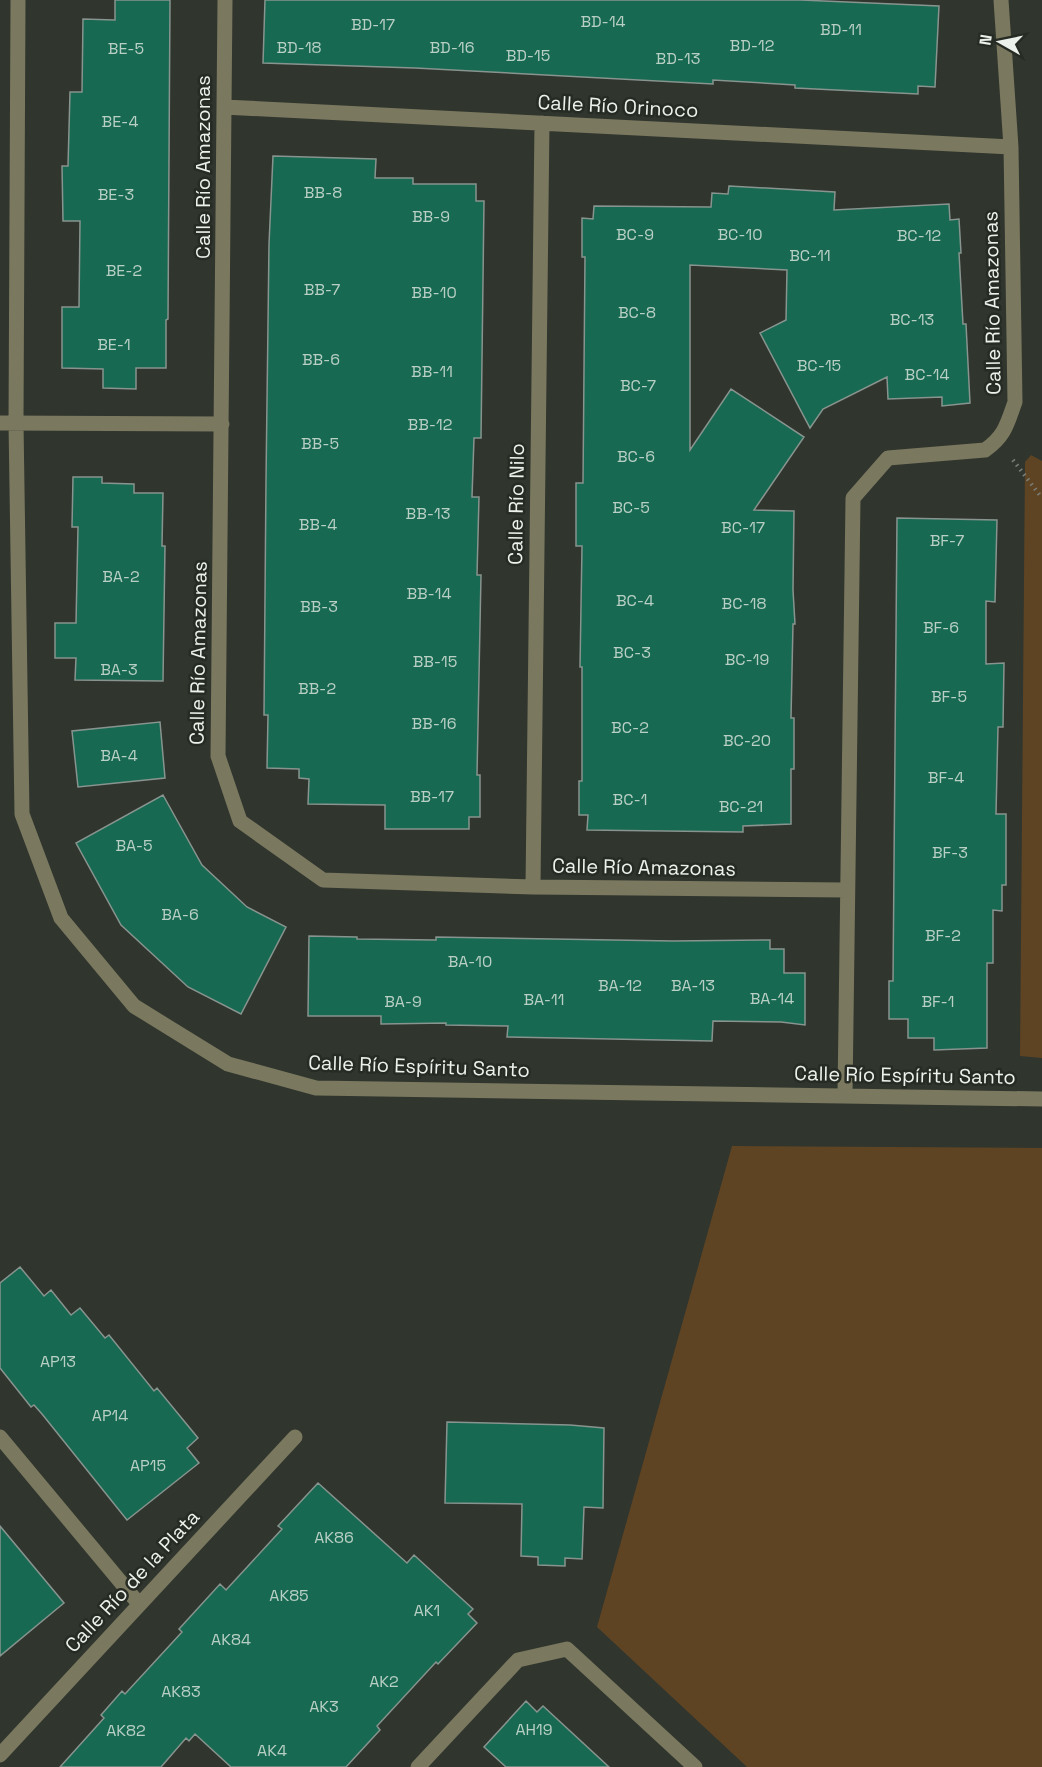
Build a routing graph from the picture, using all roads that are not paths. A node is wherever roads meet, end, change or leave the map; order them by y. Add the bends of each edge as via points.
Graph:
1 (18, 0) edge
2 (225, 0) edge
3 (1001, 0) edge
4 (224, 107) junction
5 (542, 123) junction
6 (1011, 147) junction
7 (0, 423) edge
8 (16, 423) junction
9 (222, 424) junction
10 (533, 887) junction
11 (847, 890) junction
12 (845, 1095) junction
13 (1042, 1099) edge
14 (0, 1437) edge
15 (295, 1437) dead end
16 (139, 1604) junction
17 (0, 1755) edge
18 (418, 1767) edge
19 (695, 1767) edge

1 - 8 street, Calle Río Espíritu Santo
2 - 4 street, Calle Río Amazonas
3 - 6 street, Calle Río Amazonas
4 - 5 street, Calle Río Orinoco
4 - 9 street, Calle Río Amazonas
5 - 6 street, Calle Río Orinoco
5 - 10 street, Calle Río Nilo
6 - 11 street, Calle Río Amazonas via 1015,402 1006,426 998,441 985,450 888,458 853,498
7 - 8 street
8 - 9 street
8 - 12 street, Calle Río Espíritu Santo via 21,814 61,918 134,1006 228,1064 316,1088
9 - 10 street, Calle Río Amazonas via 218,756 240,821 323,880
10 - 11 street, Calle Río Amazonas
11 - 12 street
12 - 13 street, Calle Río Espíritu Santo
14 - 16 street
15 - 16 street, Calle Río de la Plata
16 - 17 street, Calle Río de la Plata
18 - 19 street via 518,1660 567,1649

